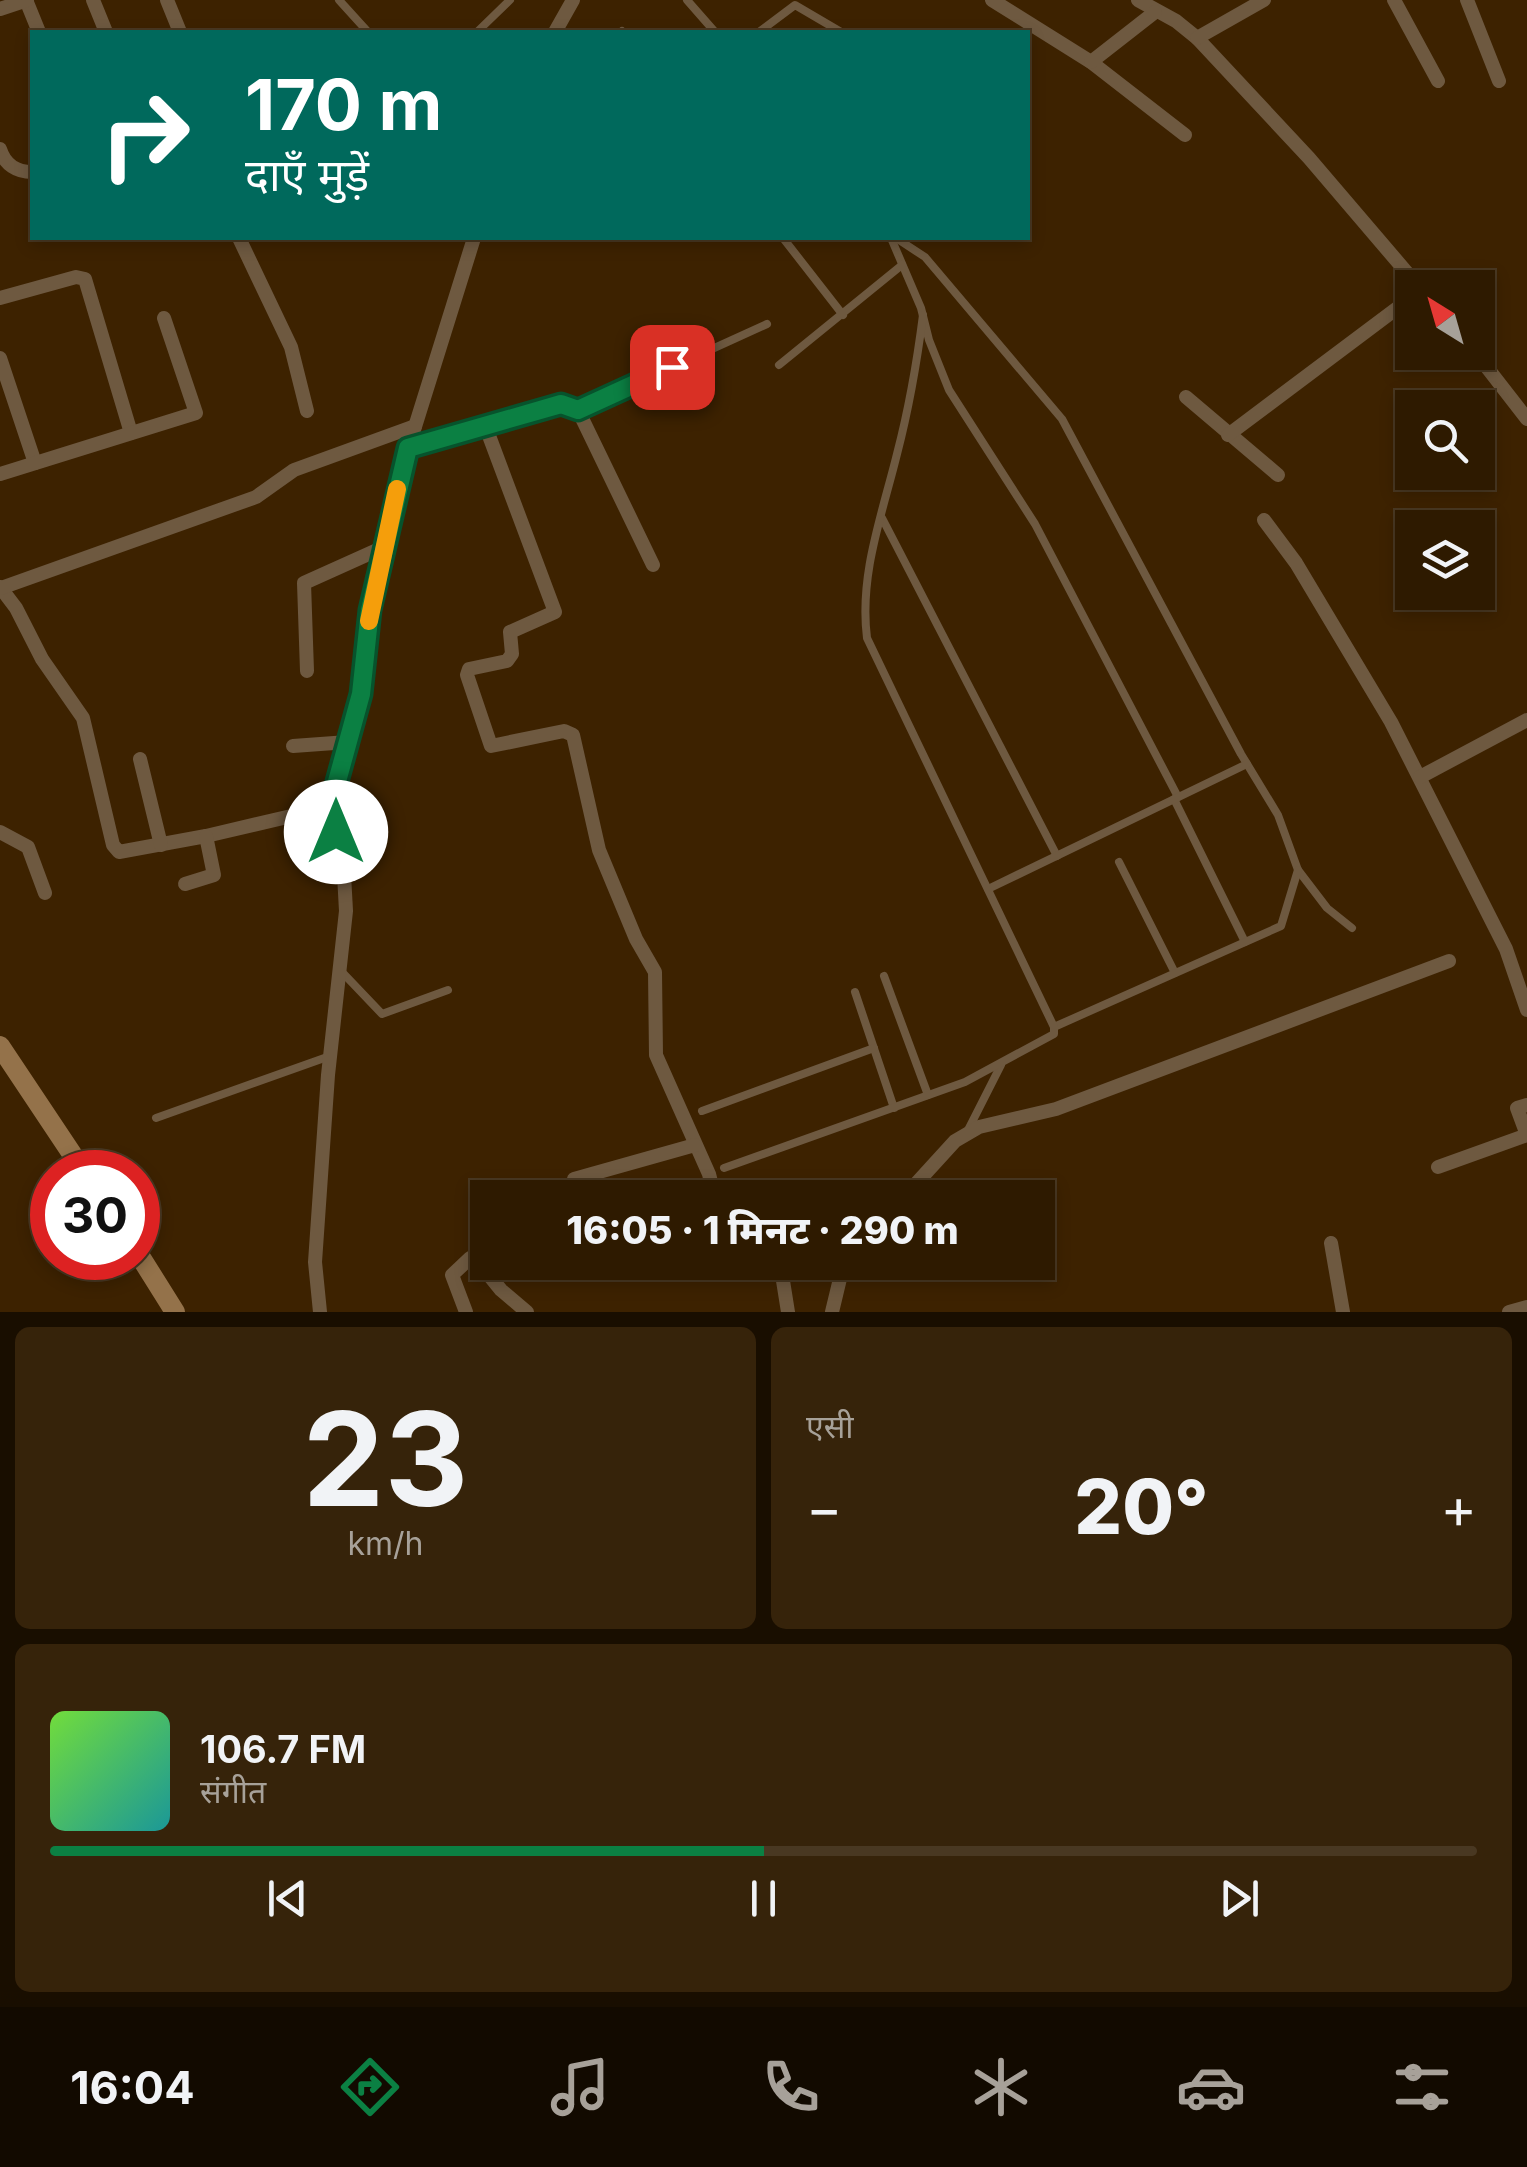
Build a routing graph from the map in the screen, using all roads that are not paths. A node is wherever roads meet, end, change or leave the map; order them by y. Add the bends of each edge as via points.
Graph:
1 (26, 0) edge
2 (93, 0) edge
3 (166, 0) edge
4 (338, 0) edge
5 (510, 0) edge
6 (573, 0) edge
7 (686, 0) edge
8 (992, 0) edge
9 (1138, 0) edge
10 (1394, 0) edge
11 (1467, 0) edge
12 (1253, 2) edge
13 (0, 9) edge
14 (1156, 12) junction
15 (38, 30) edge
16 (105, 30) edge
17 (179, 30) edge
18 (366, 30) edge
19 (479, 30) edge
20 (557, 30) edge
21 (713, 30) edge
22 (762, 30) edge
23 (838, 30) edge
24 (1197, 38) junction
25 (1091, 62) junction
26 (1438, 80) dead end
27 (1499, 81) dead end
28 (1185, 135) dead end
29 (0, 149) edge
30 (30, 172) edge
31 (240, 240) edge
32 (473, 240) edge
33 (785, 240) edge
34 (895, 240) edge
35 (897, 240) edge
36 (902, 265) junction
37 (1405, 270) edge
38 (0, 298) edge
39 (1395, 310) edge
40 (843, 315) junction
41 (923, 316) junction
42 (164, 318) dead end
43 (767, 324) dead end
44 (0, 358) edge
45 (778, 366) dead end
46 (1488, 370) edge
47 (1186, 398) dead end
48 (578, 410) junction
49 (307, 411) dead end
50 (1527, 419) edge
51 (485, 425) junction
52 (415, 426) junction
53 (131, 434) junction
54 (1228, 434) junction
55 (408, 448) junction
56 (35, 463) junction
57 (0, 474) edge
58 (1278, 476) dead end
59 (881, 517) junction
60 (1264, 520) dead end
61 (384, 547) junction
62 (653, 565) dead end
63 (1, 588) edge
64 (307, 671) dead end
65 (1527, 720) edge
66 (348, 742) junction
67 (294, 746) dead end
68 (140, 759) dead end
69 (1247, 764) junction
70 (1420, 778) junction
71 (1176, 798) junction
72 (330, 807) junction
73 (0, 832) edge
74 (206, 836) junction
75 (161, 846) junction
76 (1057, 856) junction
77 (1118, 862) dead end
78 (1298, 870) junction
79 (185, 884) dead end
80 (988, 889) junction
81 (45, 894) dead end
82 (1352, 928) dead end
83 (1245, 942) junction
84 (1449, 960) dead end
85 (340, 970) junction
86 (1175, 973) junction
87 (884, 976) dead end
88 (448, 990) dead end
89 (856, 992) dead end
90 (1527, 1010) edge
91 (1054, 1027) junction
92 (0, 1046) edge
93 (874, 1048) junction
94 (330, 1056) junction
95 (1002, 1063) junction
96 (928, 1096) junction
97 (1527, 1105) edge
98 (894, 1108) junction
99 (702, 1111) dead end
100 (156, 1118) dead end
101 (967, 1132) junction
102 (695, 1145) junction
103 (69, 1150) edge
104 (724, 1168) dead end
105 (1438, 1168) dead end
106 (574, 1179) dead end
107 (708, 1180) edge
108 (920, 1180) edge
109 (1331, 1243) dead end
110 (154, 1280) edge
111 (783, 1280) edge
112 (840, 1280) edge
113 (1527, 1306) edge
114 (174, 1312) edge
115 (320, 1312) edge
116 (466, 1312) edge
117 (527, 1312) edge
118 (788, 1312) edge
119 (832, 1312) edge
120 (1344, 1312) edge
121 (1509, 1312) edge

1 - 13 street
1 - 15 street
2 - 16 street
3 - 17 street
4 - 18 lane
5 - 19 lane
6 - 20 street
7 - 21 lane
8 - 25 street
9 - 14 street
10 - 26 street
11 - 27 street
12 - 24 street
14 - 24 street
14 - 25 street
22 - 23 lane via 795,5
24 - 37 street
25 - 28 street
29 - 30 street via 8,164
31 - 49 street via 291,347
32 - 52 street
33 - 40 lane
34 - 36 lane
35 - 69 lane via 925,258 1062,420
36 - 40 lane
36 - 41 lane
38 - 53 street via 85,279
39 - 54 street
40 - 45 lane
41 - 59 lane
41 - 71 lane via 949,390 1034,524
42 - 53 street via 196,414
43 - 48 lane
44 - 56 street
46 - 50 street
47 - 54 street
48 - 51 street via 561,404
48 - 62 street
51 - 55 street
51 - 102 street via 555,612 510,632 507,661 469,668 467,675 491,746 564,731 573,736 599,850 655,972 656,1055
52 - 55 street
52 - 63 street via 294,470 256,497
53 - 56 street
54 - 58 street
55 - 61 street
56 - 57 street
59 - 76 lane
59 - 80 lane via 863,604 867,638
60 - 70 street via 1315,594
61 - 64 street via 304,583
61 - 66 street
63 - 75 street via 83,718 112,845 119,852
65 - 70 street
66 - 67 street
66 - 72 street
68 - 75 street
69 - 71 lane
69 - 78 lane via 1278,815
70 - 90 street via 1506,949
71 - 76 lane
71 - 83 lane
72 - 74 street
72 - 85 street via 343,856
73 - 81 street via 28,846
74 - 75 street
74 - 79 street via 214,875
76 - 80 lane
77 - 86 lane
78 - 82 lane
78 - 83 lane via 1281,926
80 - 91 lane
83 - 86 lane
84 - 101 street via 1056,1110
85 - 88 lane via 382,1014
85 - 94 street
86 - 91 lane
87 - 96 lane
89 - 93 lane
91 - 95 lane via 1048,1040
92 - 103 street
93 - 98 lane
93 - 99 lane
94 - 100 lane
94 - 115 street via 315,1262
95 - 96 lane
95 - 101 lane
96 - 98 lane
97 - 105 street via 1517,1108 1527,1135
98 - 104 lane
101 - 108 street
102 - 106 street
102 - 107 street
109 - 120 street
110 - 114 street
111 - 118 street
112 - 119 street
113 - 121 street
116 - 117 street via 452,1275 475,1258

